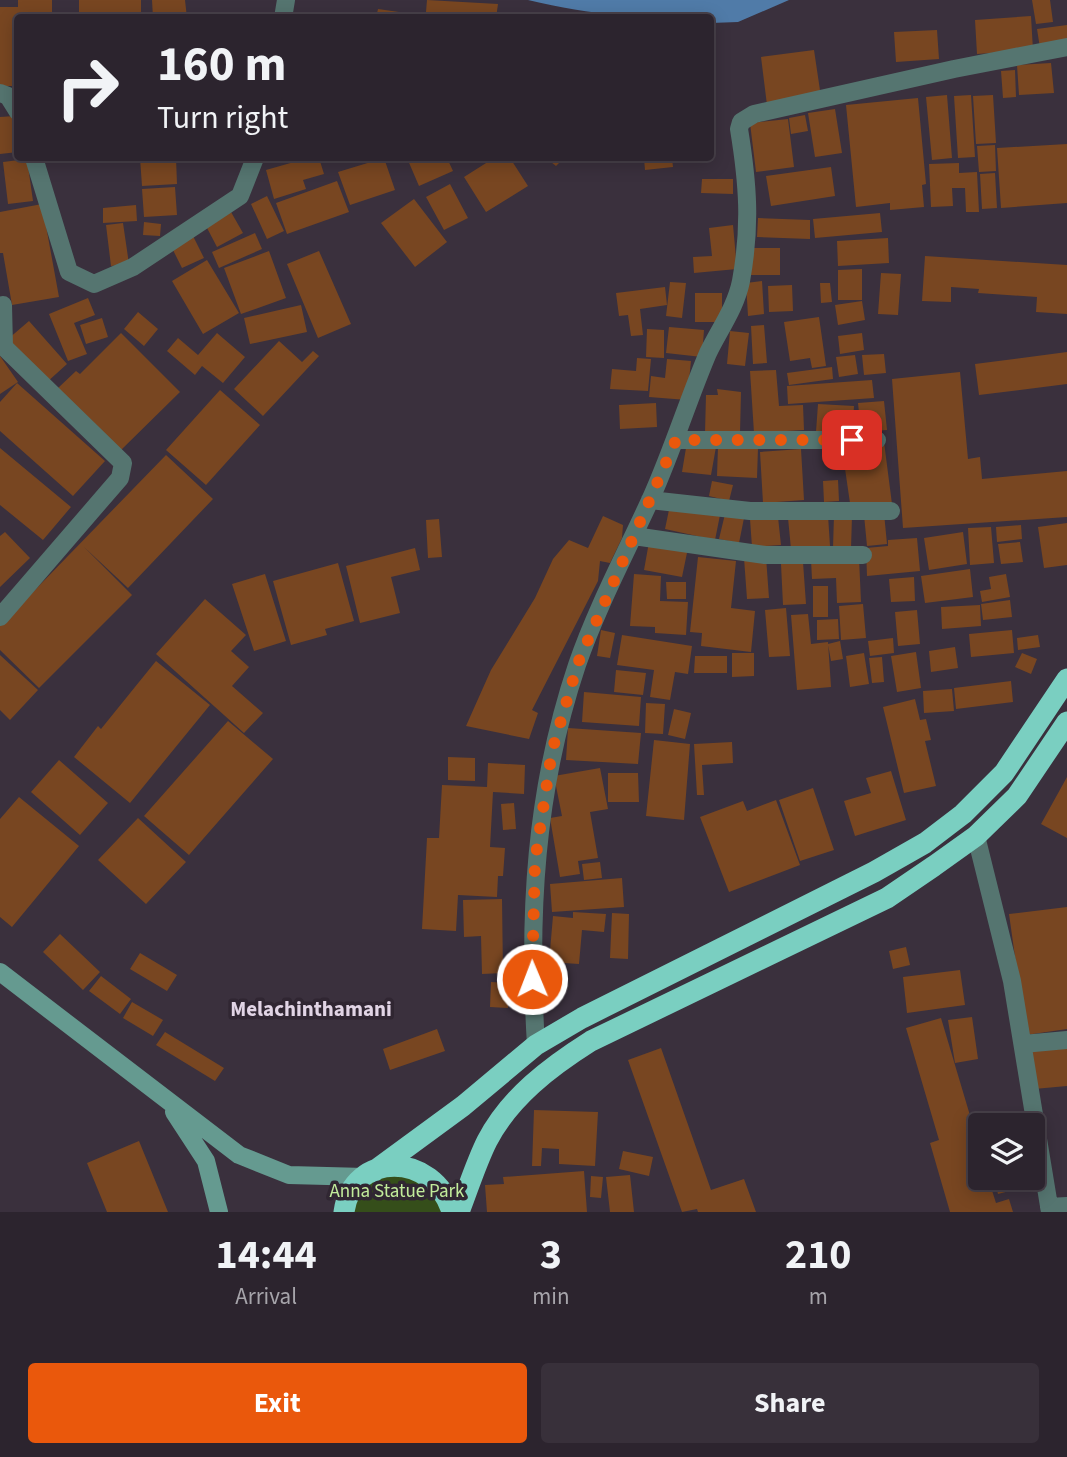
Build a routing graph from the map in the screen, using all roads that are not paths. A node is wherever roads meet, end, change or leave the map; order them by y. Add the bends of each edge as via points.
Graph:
1 (1067, 47) edge
2 (0, 93) edge
3 (14, 106) edge
4 (35, 161) edge
5 (255, 161) edge
6 (3, 305) dead end
7 (676, 440) junction
8 (877, 440) dead end
9 (650, 500) junction
10 (891, 511) dead end
11 (634, 537) junction
12 (863, 555) dead end
13 (0, 617) edge
14 (1067, 679) edge
15 (1067, 722) edge
16 (976, 836) junction
17 (0, 972) edge
18 (1067, 1040) edge
19 (1023, 1044) junction
20 (536, 1045) junction
21 (168, 1103) junction
22 (366, 1177) junction
23 (1055, 1208) edge
24 (219, 1212) edge
25 (327, 1212) edge
26 (344, 1212) edge
27 (452, 1212) edge
28 (459, 1212) edge

1 - 7 street via 754,114 741,122 749,229 740,285 708,353
2 - 3 street
4 - 5 street via 69,272 94,284 133,267 240,196
6 - 13 street via 4,347 123,463 120,478
7 - 8 street
7 - 9 street
9 - 10 street via 750,511
9 - 11 street
11 - 12 street via 765,555
11 - 20 street via 578,663 552,751 535,861 531,957
14 - 20 highway via 1004,773 925,843
15 - 16 highway via 1017,796
16 - 19 street
16 - 28 highway via 887,898 591,1041 548,1068 487,1140
17 - 21 street
18 - 19 street
19 - 23 street
20 - 22 highway
21 - 22 street via 239,1155 264,1167 309,1178
21 - 24 street via 206,1161
22 - 25 highway
22 - 26 highway via 350,1193
22 - 27 highway via 390,1166 424,1172 438,1183

